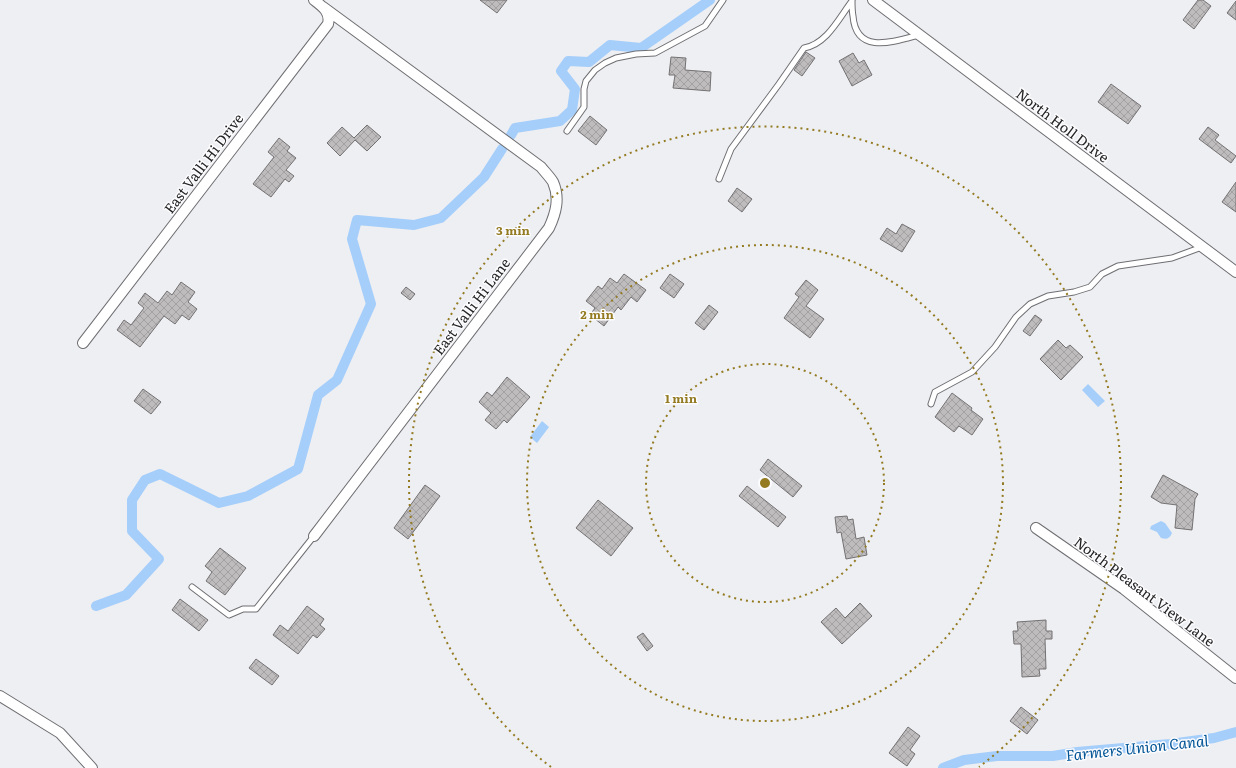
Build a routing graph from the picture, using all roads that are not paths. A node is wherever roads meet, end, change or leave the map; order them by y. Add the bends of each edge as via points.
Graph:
1 (314, 0) edge
2 (723, 0) edge
3 (852, 0) edge
4 (873, 0) edge
5 (323, 7) junction
6 (920, 35) junction
7 (566, 131) dead end
8 (719, 179) dead end
9 (1202, 247) junction
10 (1236, 272) edge
11 (83, 343) dead end
12 (931, 404) dead end
13 (1036, 528) dead end
14 (314, 536) joint
15 (192, 587) dead end
16 (1236, 678) edge
17 (0, 696) edge
18 (92, 768) edge

1 - 5 street
2 - 7 lane via 705,26 655,53 616,58 594,70 585,85 584,107
3 - 6 lane via 854,26 860,36 870,42 883,43
3 - 8 lane via 824,38 804,48 731,149
4 - 6 street, North Holl Drive
5 - 11 street, East Valli Hi Drive via 328,14 328,24
5 - 14 street, East Valli Hi Lane via 541,167 553,182 557,202 555,216 549,228
6 - 9 street, North Holl Drive
9 - 10 street, North Holl Drive
9 - 12 lane via 1172,258 1118,266 1102,274 1090,287 1048,296 1030,304 1016,317 995,347 972,372 934,392
13 - 16 street, North Pleasant View Lane via 1124,589
14 - 15 lane via 256,609 243,609 229,615
17 - 18 street via 60,733

